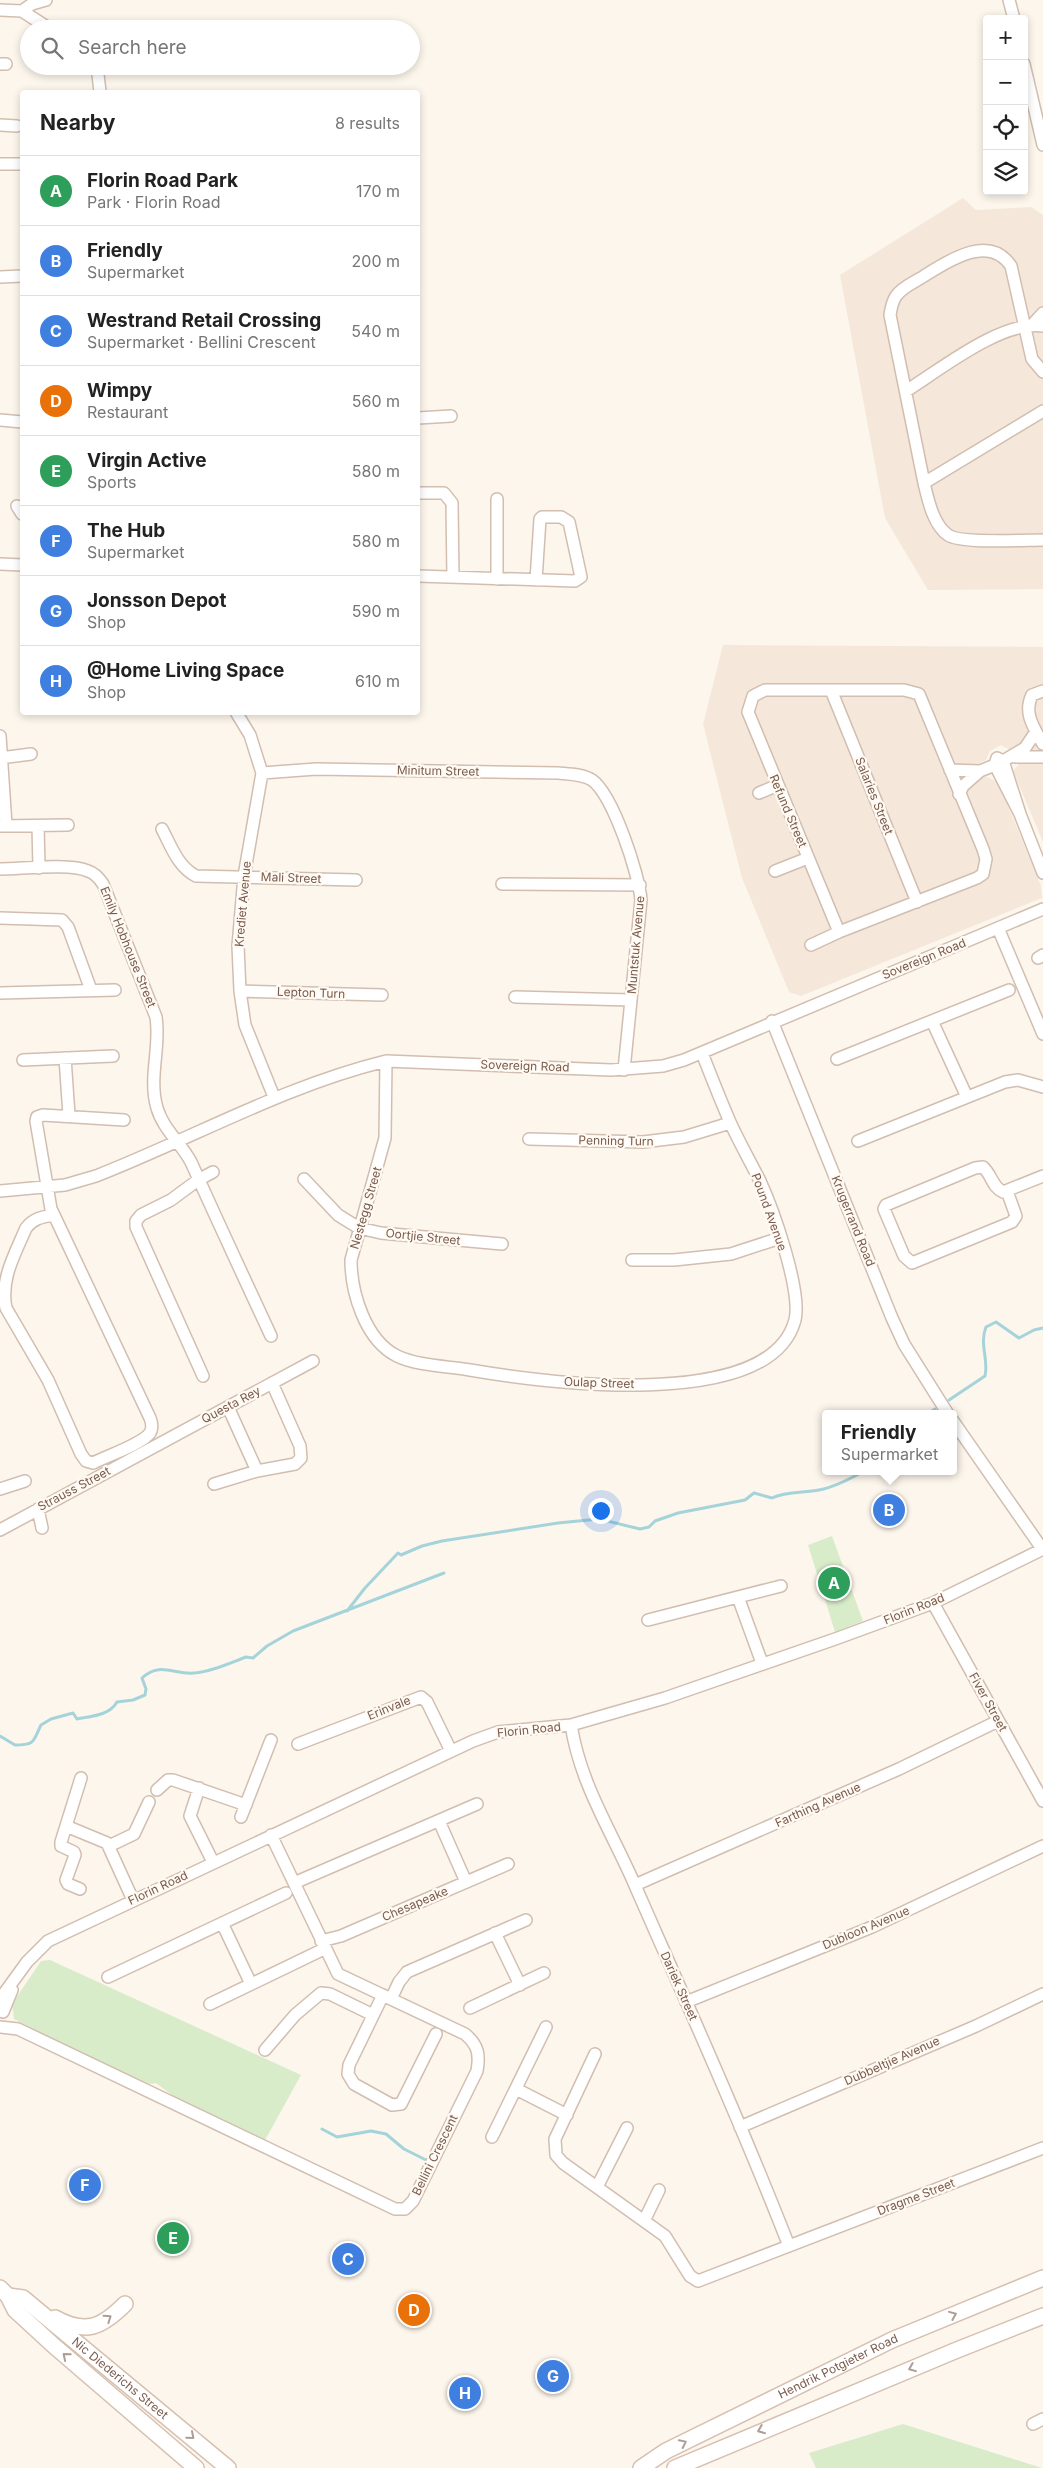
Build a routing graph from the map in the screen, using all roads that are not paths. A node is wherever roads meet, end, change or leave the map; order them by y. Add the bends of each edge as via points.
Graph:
1 (46, 0) edge
2 (1010, 0) edge
3 (0, 10) edge
4 (22, 10) junction
5 (1013, 15) edge
6 (38, 20) edge
7 (98, 75) edge
8 (1028, 81) edge
9 (100, 90) edge
10 (0, 125) edge
11 (17, 126) dead end
12 (1043, 145) edge
13 (0, 164) edge
14 (20, 164) edge
15 (20, 276) edge
16 (0, 277) edge
17 (1043, 313) edge
18 (1033, 325) edge
19 (1043, 372) edge
20 (906, 391) junction
21 (1043, 411) edge
22 (451, 416) dead end
23 (420, 418) edge
24 (0, 420) edge
25 (20, 422) edge
26 (924, 483) junction
27 (420, 494) edge
28 (497, 499) dead end
29 (1043, 540) edge
30 (0, 564) edge
31 (20, 565) edge
32 (420, 576) edge
33 (453, 577) junction
34 (497, 579) junction
35 (536, 580) junction
36 (831, 690) junction
37 (1043, 691) edge
38 (238, 715) edge
39 (1035, 733) junction
40 (0, 736) edge
41 (1043, 744) edge
42 (31, 754) dead end
43 (1043, 757) edge
44 (1, 758) edge
45 (1004, 761) junction
46 (950, 770) junction
47 (980, 771) junction
48 (262, 773) junction
49 (778, 785) junction
50 (759, 792) dead end
51 (959, 794) junction
52 (606, 796) joint
53 (3, 825) edge
54 (68, 825) dead end
55 (38, 826) junction
56 (162, 829) dead end
57 (808, 858) junction
58 (39, 868) junction
59 (0, 869) edge
60 (775, 871) dead end
61 (1043, 873) edge
62 (244, 876) junction
63 (356, 880) dead end
64 (502, 884) dead end
65 (640, 885) junction
66 (917, 902) junction
67 (1043, 909) edge
68 (0, 918) edge
69 (998, 928) junction
70 (839, 932) junction
71 (811, 945) dead end
72 (91, 990) junction
73 (115, 990) dead end
74 (1009, 990) dead end
75 (240, 991) junction
76 (0, 993) edge
77 (382, 994) dead end
78 (514, 997) dead end
79 (631, 1000) junction
80 (772, 1021) junction
81 (932, 1021) junction
82 (1043, 1034) edge
83 (702, 1053) junction
84 (113, 1056) dead end
85 (66, 1058) junction
86 (837, 1059) dead end
87 (23, 1060) dead end
88 (386, 1061) junction
89 (624, 1070) junction
90 (1043, 1088) edge
91 (274, 1097) junction
92 (967, 1097) junction
93 (69, 1115) junction
94 (124, 1120) dead end
95 (730, 1123) junction
96 (529, 1139) dead end
97 (175, 1141) junction
98 (858, 1141) dead end
99 (213, 1172) dead end
100 (1043, 1176) edge
101 (198, 1180) junction
102 (304, 1180) dead end
103 (46, 1187) junction
104 (0, 1191) edge
105 (1007, 1191) junction
106 (54, 1215) junction
107 (359, 1228) junction
108 (780, 1238) junction
109 (502, 1244) dead end
110 (632, 1260) dead end
111 (5, 1261) edge
112 (795, 1320) joint
113 (271, 1336) dead end
114 (384, 1346) joint
115 (313, 1361) dead end
116 (203, 1376) dead end
117 (272, 1383) junction
118 (228, 1407) junction
119 (945, 1410) edge
120 (957, 1427) edge
121 (149, 1449) joint
122 (257, 1471) junction
123 (25, 1481) dead end
124 (214, 1484) dead end
125 (0, 1489) edge
126 (38, 1508) junction
127 (42, 1528) dead end
128 (0, 1530) edge
129 (1043, 1549) edge
130 (781, 1586) dead end
131 (738, 1598) junction
132 (933, 1602) junction
133 (648, 1620) dead end
134 (762, 1663) junction
135 (998, 1721) junction
136 (571, 1725) junction
137 (271, 1740) dead end
138 (298, 1744) dead end
139 (451, 1751) junction
140 (81, 1778) dead end
141 (198, 1788) junction
142 (157, 1790) dead end
143 (1043, 1801) edge
144 (149, 1802) dead end
145 (477, 1804) dead end
146 (246, 1805) junction
147 (241, 1817) dead end
148 (439, 1821) junction
149 (66, 1826) junction
150 (271, 1835) junction
151 (109, 1846) junction
152 (1043, 1846) edge
153 (213, 1862) junction
154 (508, 1864) dead end
155 (466, 1882) junction
156 (294, 1883) junction
157 (635, 1885) junction
158 (80, 1889) dead end
159 (286, 1893) dead end
160 (133, 1900) junction
161 (526, 1920) dead end
162 (222, 1923) junction
163 (496, 1933) junction
164 (323, 1945) junction
165 (544, 1973) dead end
166 (108, 1977) dead end
167 (16, 1980) junction
168 (251, 1984) junction
169 (520, 1985) junction
170 (1043, 1994) edge
171 (387, 1997) junction
172 (0, 2000) edge
173 (686, 2002) junction
174 (210, 2004) dead end
175 (470, 2008) dead end
176 (373, 2015) junction
177 (2, 2018) edge
178 (546, 2027) dead end
179 (436, 2034) dead end
180 (264, 2050) dead end
181 (595, 2054) dead end
182 (516, 2089) junction
183 (567, 2115) junction
184 (740, 2127) junction
185 (627, 2128) dead end
186 (492, 2137) dead end
187 (1043, 2148) edge
188 (598, 2187) junction
189 (659, 2190) dead end
190 (644, 2221) junction
191 (789, 2246) junction
192 (1043, 2278) edge
193 (4, 2292) edge
194 (125, 2304) dead end
195 (32, 2306) junction
196 (1043, 2316) edge
197 (87, 2351) junction
198 (196, 2468) edge
199 (228, 2468) edge
200 (641, 2468) edge
201 (675, 2468) edge

1 - 4 street
2 - 5 street
3 - 4 street
4 - 6 street
7 - 9 street
8 - 12 street
10 - 11 street
13 - 14 street
15 - 16 street
17 - 18 street
18 - 19 street via 1032,359
18 - 20 street via 999,333
18 - 20 street via 1006,258 989,251 959,254 900,291 893,301 890,315
20 - 26 street
21 - 26 street
22 - 23 street
24 - 25 street
26 - 29 street via 940,525 950,537 960,540
27 - 33 street via 444,494 452,503
28 - 34 street
30 - 31 street
32 - 33 street
33 - 34 street
34 - 35 street
35 - 35 street via 575,581 581,577 566,519 540,519
36 - 46 street, Refund Street via 904,690 919,694
36 - 49 street, Refund Street via 765,690 753,696 748,712
36 - 66 street, Salaries Street
37 - 39 street via 1032,695 1028,703
38 - 48 street, Krediet Avenue via 250,735
39 - 41 street
39 - 45 street via 1029,744
40 - 44 street
42 - 44 street
43 - 45 street
44 - 53 street
45 - 47 street
45 - 61 street
46 - 47 street
46 - 51 street, Refund Street
47 - 51 street
48 - 52 street, Minitum Street via 316,769 558,773 588,778
48 - 62 street, Krediet Avenue
49 - 50 street
49 - 57 street, Refund Street
51 - 66 street, Refund Street via 982,849 986,869 977,878
52 - 65 street, Muntstuk Avenue
53 - 55 street
54 - 55 street
55 - 58 street
56 - 62 street, Mali Street via 187,872 196,876
57 - 60 street
57 - 70 street, Refund Street
58 - 59 street, Emily Hobhouse Street
58 - 97 street, Emily Hobhouse Street via 89,871 103,884 156,1017 154,1094 163,1124
62 - 63 street, Mali Street
62 - 75 street, Krediet Avenue via 238,946
64 - 65 street
65 - 79 street, Muntstuk Avenue
66 - 70 street, Refund Street
67 - 69 street, Sovereign Road
68 - 72 street via 62,920 68,926
69 - 80 street, Sovereign Road
69 - 82 street
70 - 71 street
72 - 73 street
72 - 76 street
74 - 81 street
75 - 77 street, Lepton Turn
75 - 91 street, Krediet Avenue via 245,1025
78 - 79 street
79 - 89 street, Muntstuk Avenue
80 - 83 street, Sovereign Road
80 - 119 street, Krugerrand Road via 892,1318 908,1351
81 - 86 street
81 - 92 street
83 - 89 street, Sovereign Road via 663,1066
83 - 95 street, Pound Avenue
84 - 85 street
85 - 87 street
85 - 93 street
88 - 89 street, Sovereign Road
88 - 91 street, Sovereign Road via 355,1068
88 - 107 street, Nestegg Street via 385,1138
90 - 92 street via 1013,1080
91 - 97 street, Sovereign Road
92 - 98 street
93 - 94 street
93 - 103 street via 42,1115 37,1118
95 - 96 street, Penning Turn via 684,1137 643,1142
95 - 108 street, Pound Avenue via 761,1183
97 - 101 street, Emily Hobhouse Street via 190,1160
97 - 103 street, Sovereign Road via 96,1176
99 - 101 street
100 - 105 street
101 - 113 street, Emily Hobhouse Street
101 - 116 street via 172,1200 141,1214 136,1227
102 - 107 street, Oortjie Street via 338,1215
103 - 104 street, Sovereign Road
103 - 106 street
105 - 105 street via 996,1187 983,1167 975,1168 886,1205 884,1209 904,1256 912,1263 1012,1222 1016,1216
106 - 111 street via 32,1221
106 - 111 street via 150,1418 150,1434 93,1463 86,1461 48,1380 6,1308 3,1295
107 - 109 street, Oortjie Street
107 - 114 street, Nestegg Street via 351,1260 351,1276 367,1326
108 - 110 street via 731,1254 674,1260
108 - 112 street, Pound Avenue via 796,1294
112 - 114 street, Oulap Street via 783,1342 769,1358 734,1372 689,1382 611,1386 521,1378 414,1360 397,1356
115 - 117 street, Questa Rey
117 - 118 street, Questa Rey
117 - 122 street via 300,1446 301,1458 295,1464
118 - 121 street, Questa Rey
118 - 122 street
120 - 129 street
121 - 126 street, Strauss Street
122 - 124 street
123 - 125 street
126 - 127 street
126 - 128 street, Strauss Street
129 - 132 street, Florin Road
130 - 131 street
131 - 133 street
131 - 134 street
132 - 134 street, Florin Road
132 - 135 street, Fiver Street
134 - 136 street, Florin Road via 665,1698
135 - 143 street, Fiver Street
135 - 157 street, Farthing Avenue via 899,1769
136 - 139 street, Florin Road via 498,1732
136 - 157 street, Dariek Street via 583,1777
137 - 146 street
138 - 139 street, Erinvale via 421,1697 427,1702
139 - 150 street, Florin Road
140 - 149 street
141 - 142 street via 170,1780
141 - 146 street
141 - 153 street via 190,1816
144 - 151 street via 134,1834
145 - 148 street
146 - 147 street
148 - 155 street
148 - 156 street
149 - 151 street
149 - 158 street via 61,1844 75,1856 66,1880
150 - 153 street, Florin Road
150 - 156 street, Bellini Crescent
151 - 160 street
152 - 173 street, Dubloon Avenue via 872,1927
153 - 160 street, Florin Road
154 - 155 street, Chesapeake
155 - 164 street, Chesapeake
156 - 164 street, Bellini Crescent
157 - 173 street, Dariek Street
159 - 162 street
160 - 167 street, Florin Road via 48,1941 27,1962
161 - 163 street
162 - 166 street
162 - 168 street
163 - 169 street
163 - 171 street via 407,1972
164 - 168 street, Chesapeake
164 - 171 street, Bellini Crescent via 338,1974
165 - 169 street
167 - 172 street, Florin Road
167 - 177 street, Florin Road
168 - 174 street, Chesapeake
169 - 175 street
170 - 184 street, Dubbeltjie Avenue
171 - 176 street
171 - 177 street, Bellini Crescent via 465,2034 476,2043 480,2058 477,2071 413,2201 400,2211 18,2029
173 - 184 street, Dariek Street
176 - 179 street via 349,2065 348,2074 354,2084 392,2105 403,2101
176 - 180 street via 330,1994 321,1993 295,2014
178 - 182 street
181 - 183 street
182 - 183 street
182 - 186 street
183 - 188 street via 555,2138 556,2155
184 - 191 street, Dariek Street
185 - 188 street
187 - 191 street, Dragme Street
188 - 190 street
189 - 190 street
190 - 191 street, Dragme Street via 665,2236 690,2276 698,2281
200 -> 192 main road, Hendrik Potgieter Road via 666,2451 892,2340
193 - 195 main road, Nic Diederichs Street via 23,2298
198 -> 193 main road, Nic Diederichs Street via 53,2345 15,2310
195 -> 194 main road via 63,2323 84,2328 106,2320
195 - 197 main road, Nic Diederichs Street
196 -> 201 main road, Hendrik Potgieter Road
197 - 198 main road via 85,2358 92,2368 166,2432
197 -> 199 main road, Nic Diederichs Street

